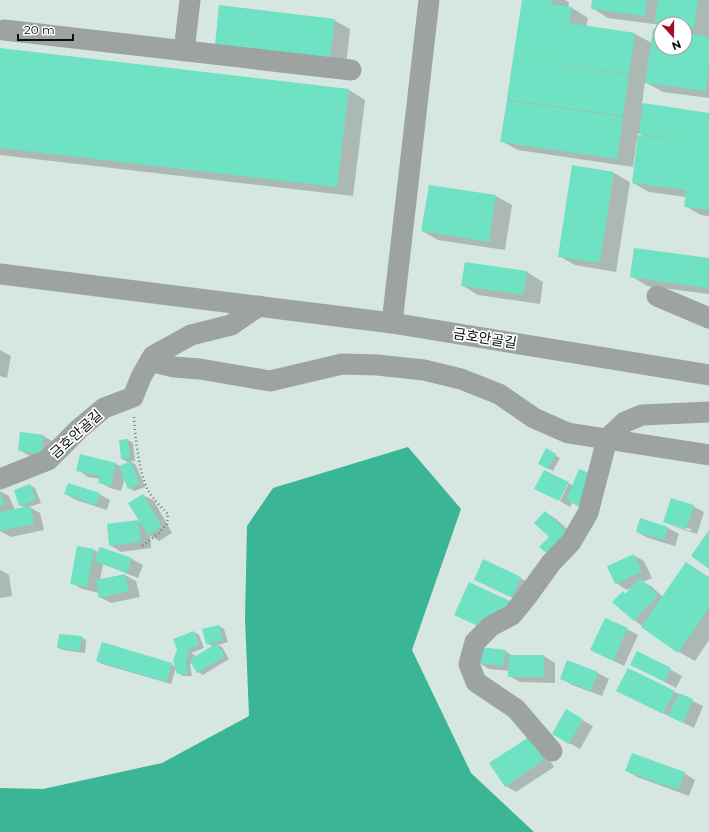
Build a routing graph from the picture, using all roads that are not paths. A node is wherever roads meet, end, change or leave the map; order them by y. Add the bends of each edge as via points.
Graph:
1 (190, 0) edge
2 (429, 0) edge
3 (4, 30) dead end
4 (184, 51) junction
5 (351, 70) dead end
6 (0, 274) edge
7 (657, 296) dead end
8 (259, 306) junction
9 (709, 318) edge
10 (392, 323) junction
11 (150, 362) junction
12 (709, 375) edge
13 (709, 412) edge
14 (607, 439) junction
15 (709, 455) edge
16 (0, 479) edge
17 (552, 751) dead end

1 - 4 street
2 - 10 street
3 - 4 street
4 - 5 street
6 - 8 street, 금호안골길
7 - 9 street
8 - 10 street, 금호안골길
8 - 11 street via 230,325 191,335 153,356
10 - 12 street, 금호안골길
11 - 14 street via 270,381 342,364 424,370 460,379 499,394 534,418 568,433
11 - 16 street, 금호안골길 via 133,397 104,408 48,460
13 - 14 street via 642,415 625,422
14 - 15 street
14 - 17 street via 588,512 571,542 551,563 512,614 491,626 475,642 468,664 476,682 516,709

